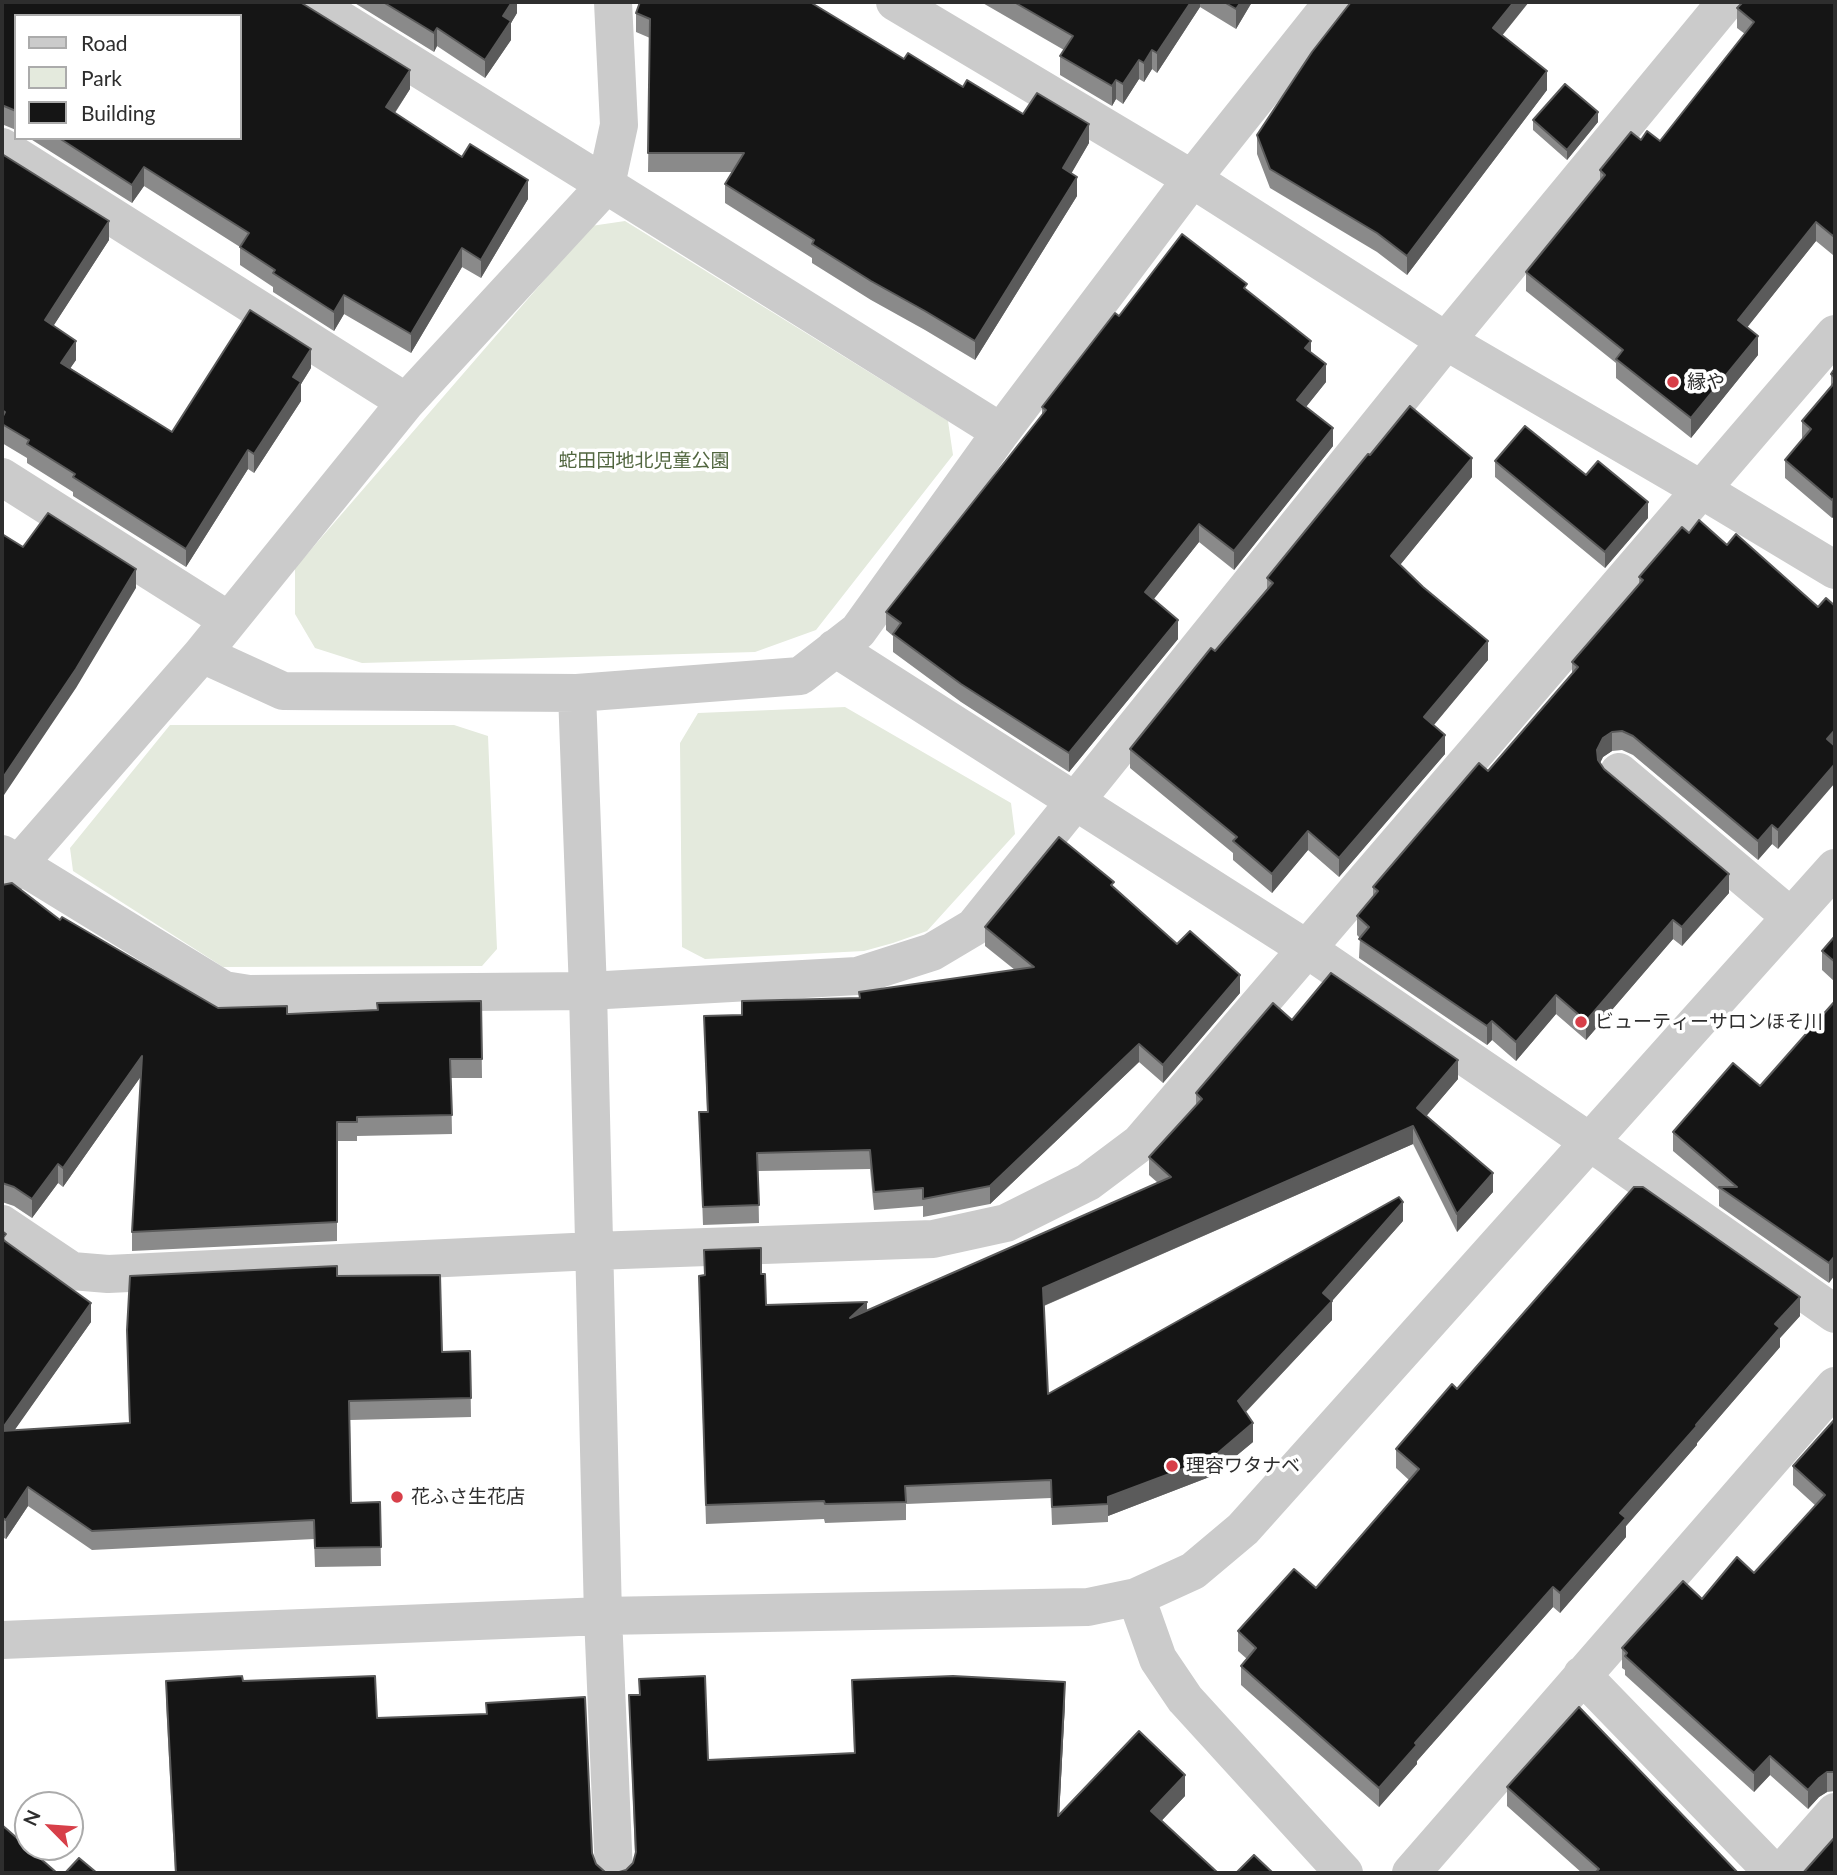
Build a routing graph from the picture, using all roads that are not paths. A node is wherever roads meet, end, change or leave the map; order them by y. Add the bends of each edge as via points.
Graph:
1 (312, 2) edge
2 (612, 2) edge
3 (895, 2) edge
4 (1333, 2) edge
5 (1726, 2) edge
6 (2, 147) edge
7 (1192, 179) junction
8 (606, 185) junction
9 (1835, 334) edge
10 (1446, 341) junction
11 (406, 402) junction
12 (1001, 432) junction
13 (2, 477) edge
14 (1702, 490) junction
15 (1835, 570) edge
16 (228, 620) junction
17 (835, 648) junction
18 (202, 653) junction
19 (577, 693) junction
20 (1619, 772) dead end
21 (1076, 802) junction
22 (7, 867) edge
23 (1835, 868) edge
24 (1791, 917) junction
25 (1307, 949) junction
26 (589, 991) junction
27 (1590, 1142) junction
28 (2, 1224) edge
29 (594, 1251) junction
30 (1835, 1314) edge
31 (1835, 1386) edge
32 (1136, 1597) junction
33 (603, 1616) junction
34 (2, 1640) edge
35 (1582, 1675) junction
36 (1835, 1812) edge
37 (614, 1873) edge
38 (1344, 1873) edge
39 (1411, 1873) edge
40 (1774, 1873) edge
41 (1781, 1873) edge

1 - 8 street
2 - 8 street via 619,125
3 - 7 street
4 - 7 street
5 - 10 street
6 - 11 street
7 - 10 street
7 - 12 street
8 - 11 street
8 - 12 street
9 - 14 street
10 - 14 street
10 - 21 street
11 - 16 street
12 - 17 street via 858,631
13 - 16 street
14 - 15 street
14 - 25 street
16 - 18 street
17 - 19 street via 800,676
17 - 21 street
18 - 19 street via 283,691
18 - 22 street
19 - 26 street
20 - 24 street
21 - 25 street
21 - 26 street via 974,927 932,952 857,976
22 - 26 street via 224,990 249,994
23 - 24 street
24 - 27 street
25 - 27 street
25 - 29 street via 1140,1143 1088,1182 1006,1223 933,1239
26 - 29 street
27 - 30 street
27 - 32 street via 1243,1529 1193,1571
28 - 29 street via 72,1271 108,1274
29 - 33 street
31 - 35 street
32 - 33 street via 1088,1607
32 - 38 street via 1158,1659 1185,1699
33 - 34 street
33 - 37 street
35 - 39 street
35 - 40 street
36 - 41 street

